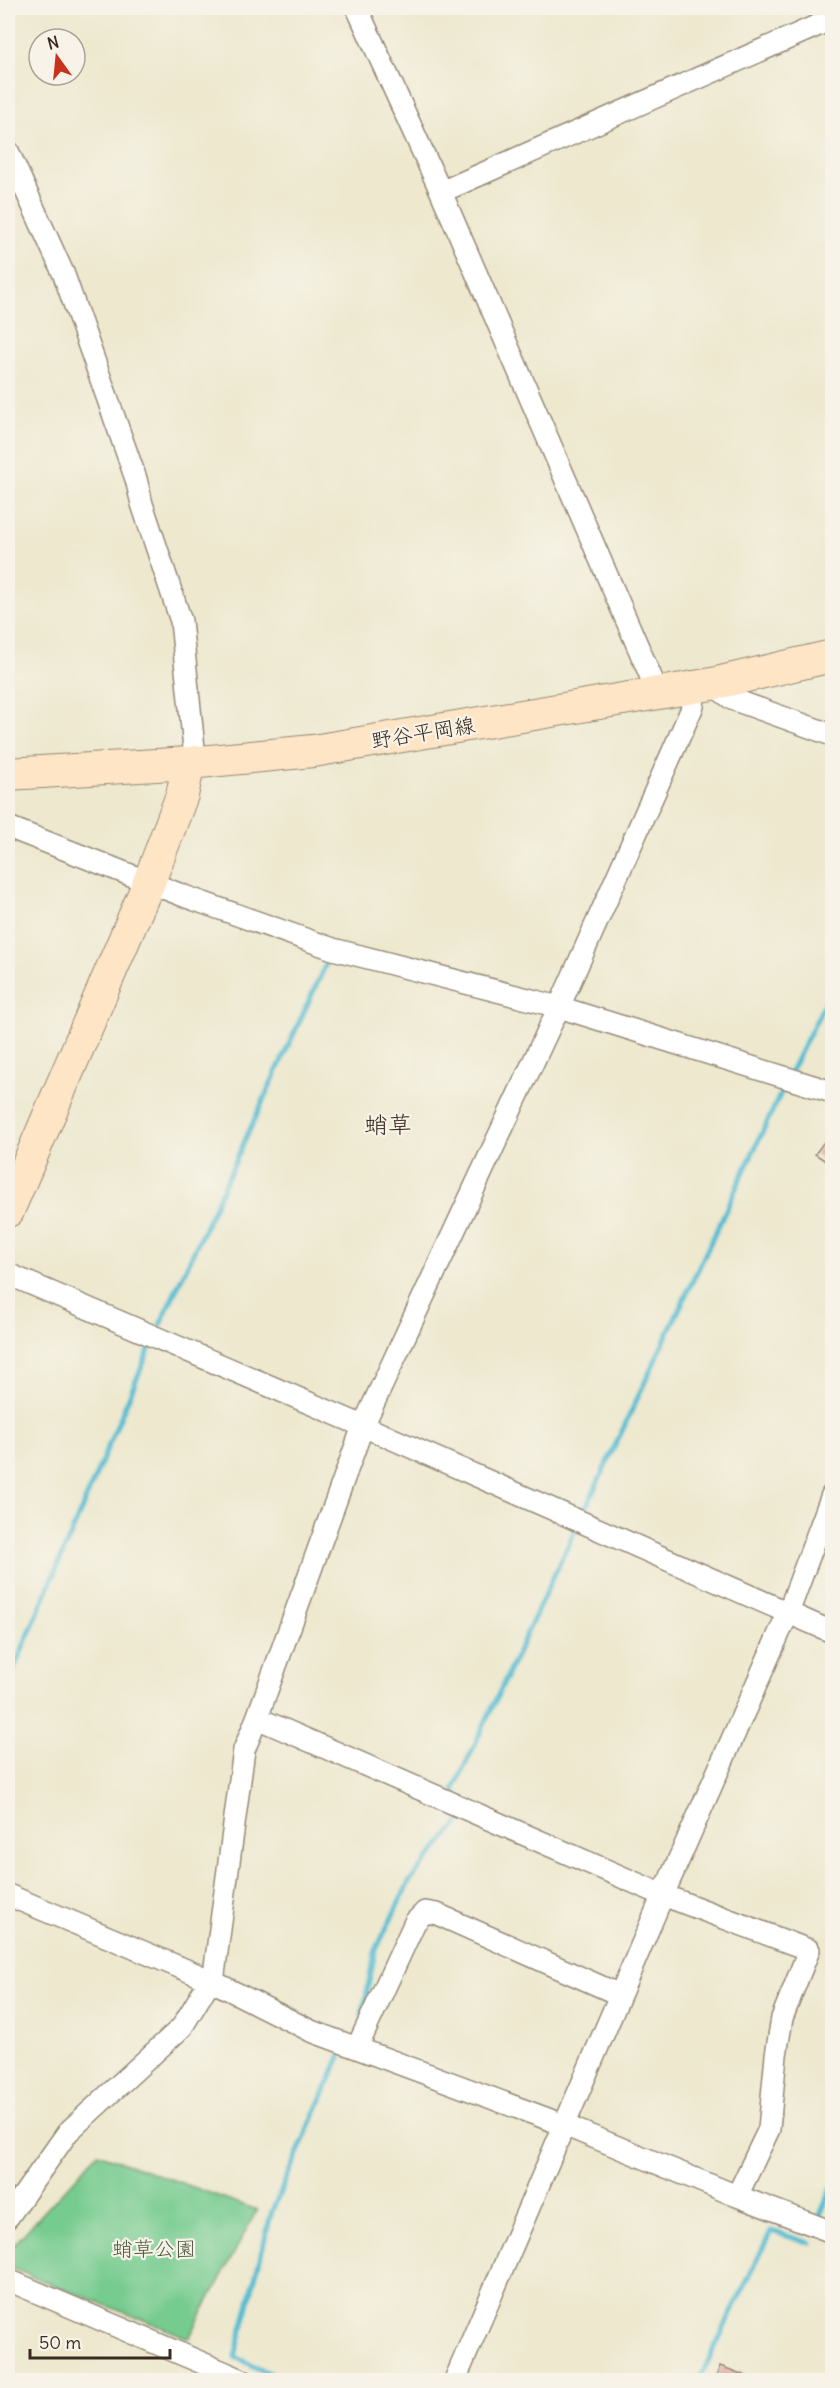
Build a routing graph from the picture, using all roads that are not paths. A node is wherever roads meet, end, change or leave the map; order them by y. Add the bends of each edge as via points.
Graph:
1 (357, 8) edge
2 (828, 20) edge
3 (8, 151) edge
4 (441, 192) junction
5 (832, 657) edge
6 (704, 685) junction
7 (658, 693) junction
8 (832, 735) edge
9 (189, 763) junction
10 (8, 774) edge
11 (8, 827) edge
12 (149, 882) junction
13 (558, 1007) junction
14 (832, 1092) edge
15 (8, 1211) edge
16 (8, 1274) edge
17 (363, 1426) junction
18 (832, 1495) edge
19 (788, 1613) junction
20 (832, 1632) edge
21 (257, 1718) junction
22 (8, 1895) edge
23 (663, 1895) junction
24 (210, 1980) junction
25 (620, 1995) junction
26 (357, 2048) junction
27 (564, 2125) junction
28 (737, 2196) junction
29 (8, 2217) edge
30 (832, 2232) edge
31 (8, 2280) edge
32 (242, 2380) edge
33 (455, 2380) edge

1 - 4 street
2 - 4 street
3 - 9 street via 64,275 136,478 181,621 194,748
4 - 7 street
5 - 6 main road, 野谷平岡線
6 - 7 main road, 野谷平岡線
6 - 8 street
6 - 13 street
7 - 9 main road, 野谷平岡線 via 314,751
9 - 10 main road, 野谷平岡線
9 - 12 main road via 182,795
11 - 12 street
12 - 13 street via 333,949
12 - 15 main road
13 - 14 street
13 - 17 street
16 - 17 street
17 - 19 street
17 - 21 street
18 - 19 street
19 - 20 street
19 - 23 street
21 - 23 street
21 - 24 street via 244,1750 214,1974
22 - 24 street
23 - 25 street
23 - 28 street via 809,1950 782,2018 770,2129
24 - 26 street via 286,2020
24 - 29 street via 182,2027 68,2132
25 - 26 street via 437,1914 424,1912 415,1922
25 - 27 street
26 - 27 street
27 - 28 street
27 - 33 street
28 - 30 street
31 - 32 street

